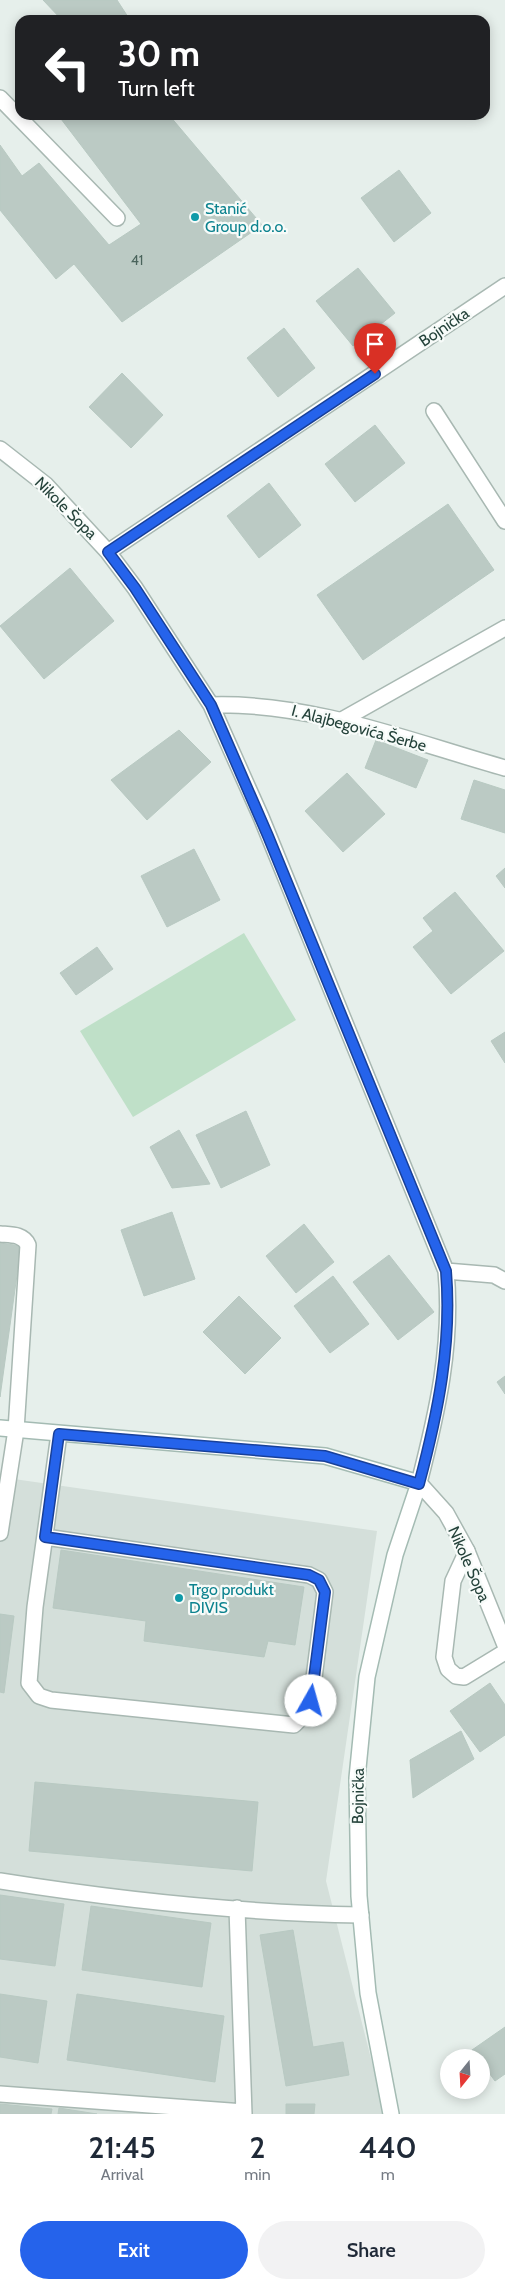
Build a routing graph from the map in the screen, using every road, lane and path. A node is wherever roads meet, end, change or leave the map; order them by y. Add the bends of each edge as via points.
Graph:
1 (0, 98) edge
2 (15, 113) edge
3 (21, 120) edge
4 (117, 218) dead end
5 (505, 286) edge
6 (434, 411) dead end
7 (0, 449) edge
8 (503, 512) edge
9 (108, 552) junction
10 (505, 628) edge
11 (211, 705) junction
12 (340, 721) junction
13 (505, 768) edge
14 (0, 1234) edge
15 (446, 1271) junction
16 (505, 1281) edge
17 (0, 1428) edge
18 (16, 1430) junction
19 (59, 1434) junction
20 (419, 1484) junction
21 (0, 1533) edge
22 (45, 1537) junction
23 (467, 1551) junction
24 (505, 1645) edge
25 (505, 1652) edge
26 (0, 1881) edge
27 (237, 1908) junction
28 (361, 1915) junction
29 (0, 2094) edge
30 (244, 2113) edge
31 (391, 2114) edge

1 - 2 street
3 - 4 street
5 - 9 street, Bojnička
6 - 8 street
7 - 9 street, Nikole Šopa via 46,485
9 - 11 street, Nikole Šopa
10 - 12 street
11 - 12 street, I. Alajbegovića Šerbe via 284,708
11 - 15 street, Nikole Šopa
12 - 13 street, I. Alajbegovića Šerbe
14 - 18 street via 20,1236 28,1245
15 - 16 street via 494,1275
15 - 20 street, Nikole Šopa via 446,1352 437,1416
17 - 18 street
18 - 19 street
18 - 21 street
19 - 20 street via 325,1456
19 - 22 street
20 - 23 street, Nikole Šopa via 446,1513
20 - 28 street, Bojnička via 395,1555 367,1677 357,1778
22 - 22 street via 34,1607 29,1683 39,1696 51,1700 294,1725 306,1713 311,1701 325,1592 319,1580 309,1575
23 - 24 street, Nikole Šopa
23 - 25 street via 453,1581 444,1657 448,1669 456,1676 464,1677
26 - 27 street
27 - 28 street
27 - 30 street
28 - 31 street, Bojnička via 368,1993
29 - 30 street

